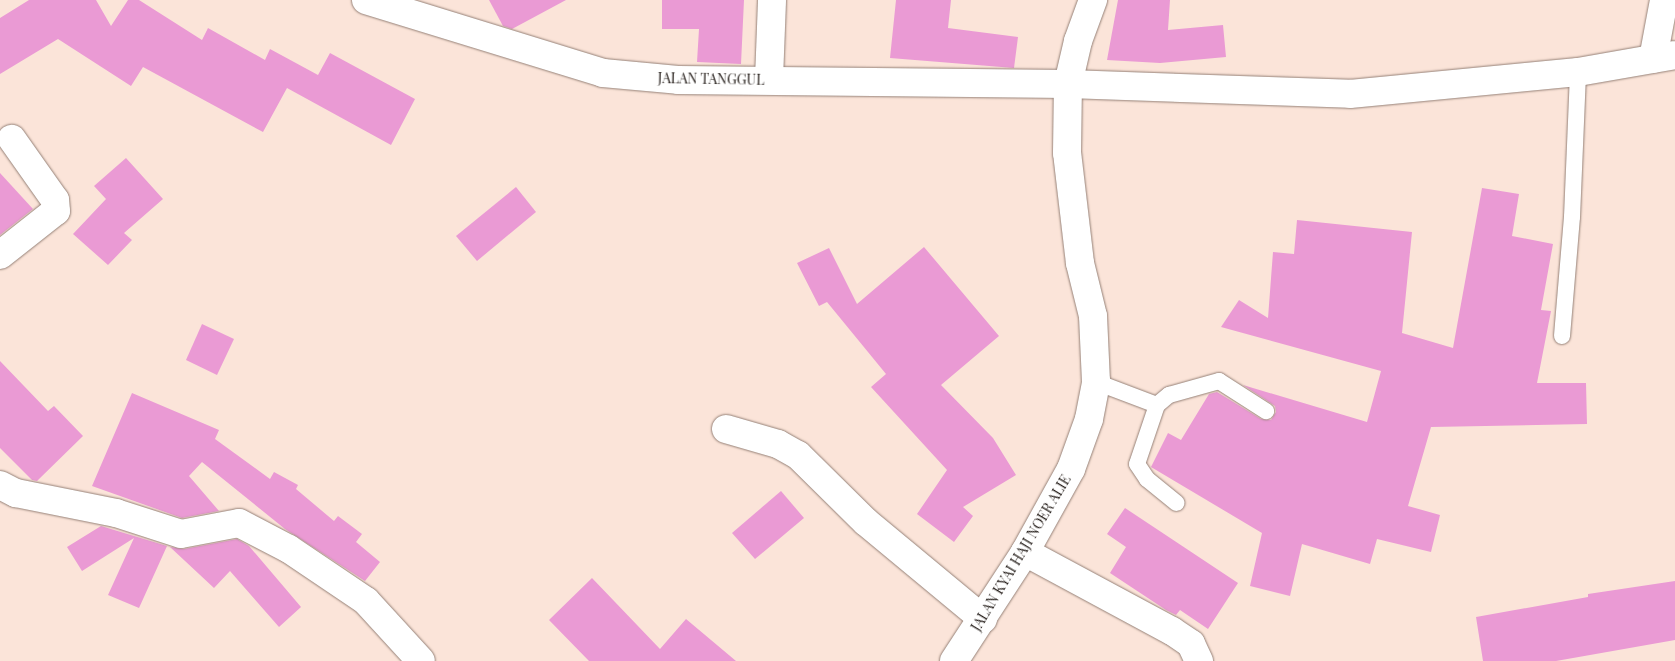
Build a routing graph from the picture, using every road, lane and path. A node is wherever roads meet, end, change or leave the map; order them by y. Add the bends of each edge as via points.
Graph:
1 (366, 0) edge
2 (772, 0) edge
3 (1083, 0) edge
4 (1093, 0) edge
5 (1664, 0) edge
6 (418, 8) edge
7 (1664, 57) edge
8 (1578, 72) junction
9 (769, 80) junction
10 (1069, 94) junction
11 (12, 139) dead end
12 (0, 255) edge
13 (1562, 336) dead end
14 (1096, 382) junction
15 (1157, 405) junction
16 (1266, 411) dead end
17 (726, 429) dead end
18 (0, 485) edge
19 (1177, 503) dead end
20 (1025, 552) junction
21 (983, 618) junction
22 (421, 661) edge
23 (954, 661) edge
24 (1199, 661) edge

1 - 6 street, JALAN TANGGUL
2 - 9 street
3 - 4 lane
4 - 10 street, JALAN KYAI HAJI NOER ALIE via 1078,41
5 - 7 street
6 - 9 street, JALAN TANGGUL via 603,73 678,80
7 - 8 street, JALAN TANGGUL
8 - 10 street, JALAN TANGGUL via 1350,94
8 - 13 lane via 1572,216
9 - 10 street, JALAN TANGGUL
10 - 14 street, JALAN KYAI HAJI NOER ALIE via 1067,153 1080,262 1092,316
11 - 12 street via 55,200 56,210
14 - 15 lane
14 - 20 street, JALAN KYAI HAJI NOER ALIE via 1090,419 1071,468
15 - 16 lane via 1169,396 1219,381
15 - 19 lane via 1137,464 1147,479
17 - 21 street via 778,444 798,455 866,522
18 - 22 street via 16,493 116,513 181,534 239,523 289,549 366,601
20 - 21 street, JALAN KYAI HAJI NOER ALIE
20 - 24 street via 1172,631 1191,644
21 - 23 street, JALAN KYAI HAJI NOER ALIE

